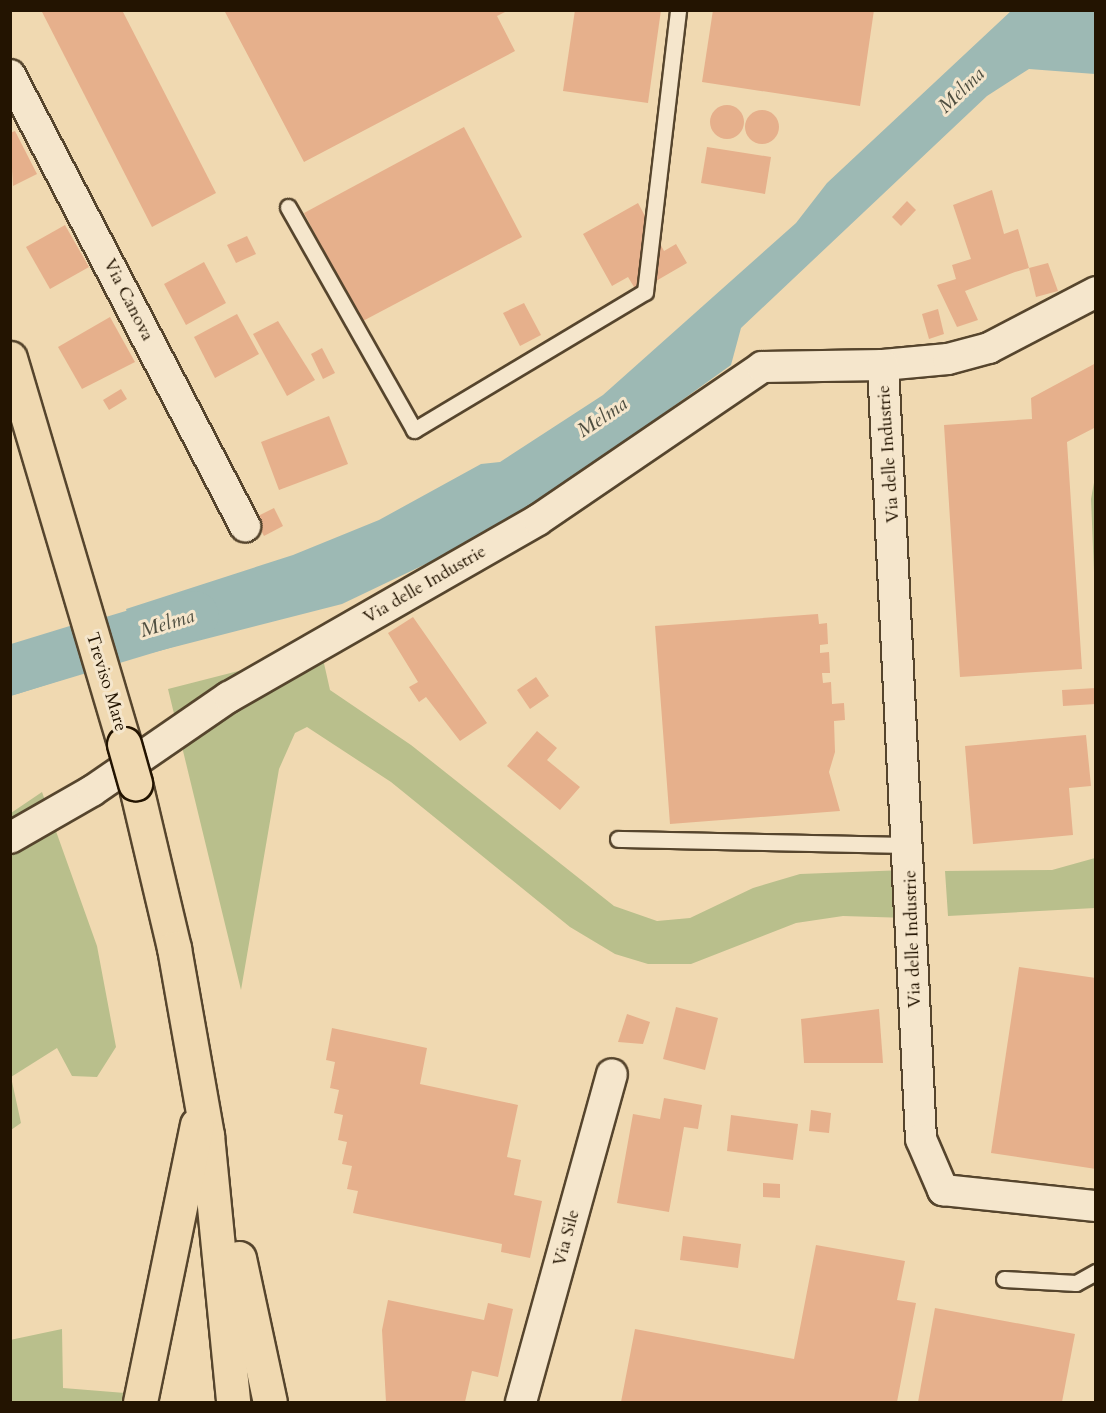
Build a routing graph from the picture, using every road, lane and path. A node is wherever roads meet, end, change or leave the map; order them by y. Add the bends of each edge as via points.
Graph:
1 (678, 10) edge
2 (10, 75) edge
3 (288, 207) dead end
4 (1095, 292) edge
5 (10, 358) edge
6 (883, 365) junction
7 (245, 526) dead end
8 (10, 838) edge
9 (618, 839) dead end
10 (910, 845) junction
11 (612, 1074) dead end
12 (200, 1094) junction
13 (213, 1174) junction
14 (1095, 1206) edge
15 (1095, 1272) edge
16 (1004, 1279) dead end
17 (140, 1402) edge
18 (233, 1402) edge
19 (270, 1402) edge
20 (521, 1402) edge

1 - 3 lane via 645,292 414,430
2 - 7 street, Via Canova
4 - 6 street via 988,348 948,359
5 - 12 highway, Treviso Mare, bridge via 135,783 186,1009
6 - 8 street, Via delle Industrie via 762,367 538,520 229,697 93,791
6 - 10 street, Via delle Industrie
9 - 10 lane
10 - 14 street, Via delle Industrie via 921,1139 930,1169 943,1190
11 - 20 street, Via Sile
12 - 13 highway, Treviso Mare
12 - 17 highway
13 - 18 highway
13 - 19 highway via 255,1317
15 - 16 lane via 1076,1283

